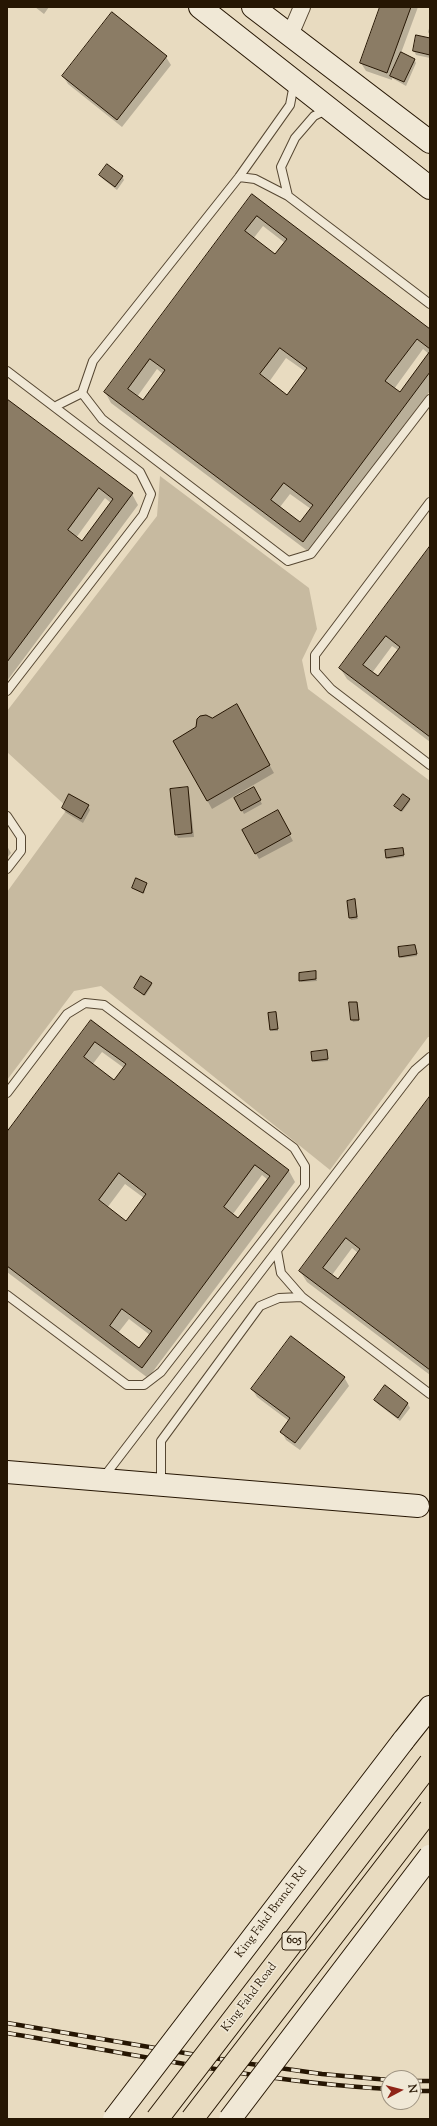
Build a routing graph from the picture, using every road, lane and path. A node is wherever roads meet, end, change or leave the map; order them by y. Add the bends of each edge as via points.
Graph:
1 (200, 7) edge
2 (253, 7) edge
3 (302, 7) edge
4 (290, 35) junction
5 (294, 81) junction
6 (329, 108) junction
7 (430, 142) edge
8 (239, 177) junction
9 (430, 188) edge
10 (288, 196) junction
11 (430, 304) edge
12 (7, 371) edge
13 (82, 393) junction
14 (430, 399) edge
15 (56, 408) junction
16 (430, 502) edge
17 (7, 691) edge
18 (430, 766) edge
19 (7, 816) edge
20 (7, 870) edge
21 (430, 1057) edge
22 (7, 1093) edge
23 (277, 1251) junction
24 (7, 1295) edge
25 (302, 1297) junction
26 (430, 1394) edge
27 (7, 1472) edge
28 (101, 1480) junction
29 (160, 1485) junction
30 (426, 1508) edge
31 (430, 1707) edge
32 (430, 1763) edge
33 (430, 1809) edge
34 (430, 1856) edge
35 (114, 2119) edge
36 (157, 2119) edge
37 (192, 2119) edge
38 (230, 2119) edge

1 - 5 street
2 - 4 street
3 - 4 street
4 - 7 street
5 - 6 street
5 - 8 lane via 290,105
6 - 9 street
6 - 10 lane via 314,116 295,138 281,167
8 - 10 lane via 255,179
8 - 13 lane via 93,361
10 - 11 lane
12 - 15 lane
13 - 14 lane via 102,419 288,561 311,554
13 - 15 lane
15 - 17 lane via 140,472 151,494 143,515
16 - 18 lane via 315,655 315,671 331,689
19 - 20 lane via 21,837 21,851
21 - 23 lane via 415,1070
22 - 24 lane via 67,1014 85,1003 104,1005 294,1148 305,1166 305,1186 161,1372 144,1385 127,1385
23 - 25 lane via 281,1273
23 - 28 lane
25 - 26 lane
25 - 29 lane via 279,1298 260,1306 160,1441
27 - 28 street
28 - 29 street
29 - 30 street
31 - 35 street, King Fahd Branch Rd, bridge
32 - 36 highway, King Fahd Road / 605, bridge
33 - 37 highway, 605, bridge
34 - 38 street, bridge

